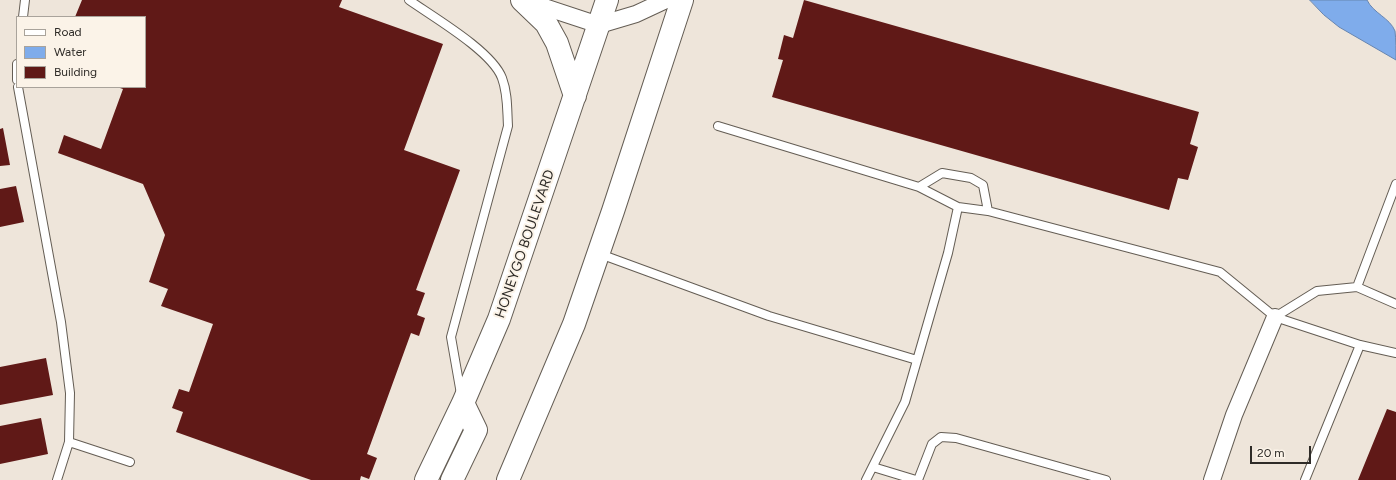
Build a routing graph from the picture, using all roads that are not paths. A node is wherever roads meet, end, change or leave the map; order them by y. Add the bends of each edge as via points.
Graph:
1 (25, 0) edge
2 (409, 0) edge
3 (523, 0) edge
4 (607, 0) edge
5 (666, 0) edge
6 (682, 0) edge
7 (23, 16) edge
8 (599, 25) junction
9 (18, 88) edge
10 (575, 96) junction
11 (718, 126) dead end
12 (1396, 184) edge
13 (918, 187) junction
14 (958, 207) junction
15 (988, 211) junction
16 (599, 253) junction
17 (1357, 287) junction
18 (1396, 304) edge
19 (1275, 317) junction
20 (1360, 344) junction
21 (1396, 353) edge
22 (918, 360) junction
23 (464, 403) junction
24 (69, 442) junction
25 (130, 462) dead end
26 (872, 468) junction
27 (57, 480) edge
28 (426, 480) edge
29 (452, 480) edge
30 (508, 480) edge
31 (866, 480) edge
32 (917, 480) edge
33 (1106, 480) edge
34 (1212, 480) edge
35 (1305, 480) edge

1 - 7 lane
2 - 23 lane via 457,33 486,57 501,76 507,95 508,126 451,337 456,373
3 - 8 street
3 - 10 main road via 546,23 557,43
4 - 8 main road, HONEYGO BOULEVARD
5 - 8 street via 636,14
6 - 16 main road
8 - 10 main road, HONEYGO BOULEVARD
9 - 24 lane via 62,329 70,393
10 - 23 main road, HONEYGO BOULEVARD via 512,286
11 - 13 lane
12 - 17 lane
13 - 14 lane
13 - 15 lane via 942,173 971,178 983,185
14 - 15 lane
14 - 22 lane
15 - 19 lane via 1220,272
16 - 22 lane via 769,316
16 - 30 main road via 574,324
17 - 18 lane
17 - 19 lane via 1317,291
19 - 20 lane
19 - 34 street via 1234,415
20 - 21 lane
20 - 35 lane
22 - 26 lane via 905,402
23 - 28 main road, HONEYGO BOULEVARD
23 - 29 main road via 476,430
24 - 25 lane
24 - 27 lane
26 - 31 lane
26 - 32 lane
32 - 33 lane via 932,444 941,437 956,438

